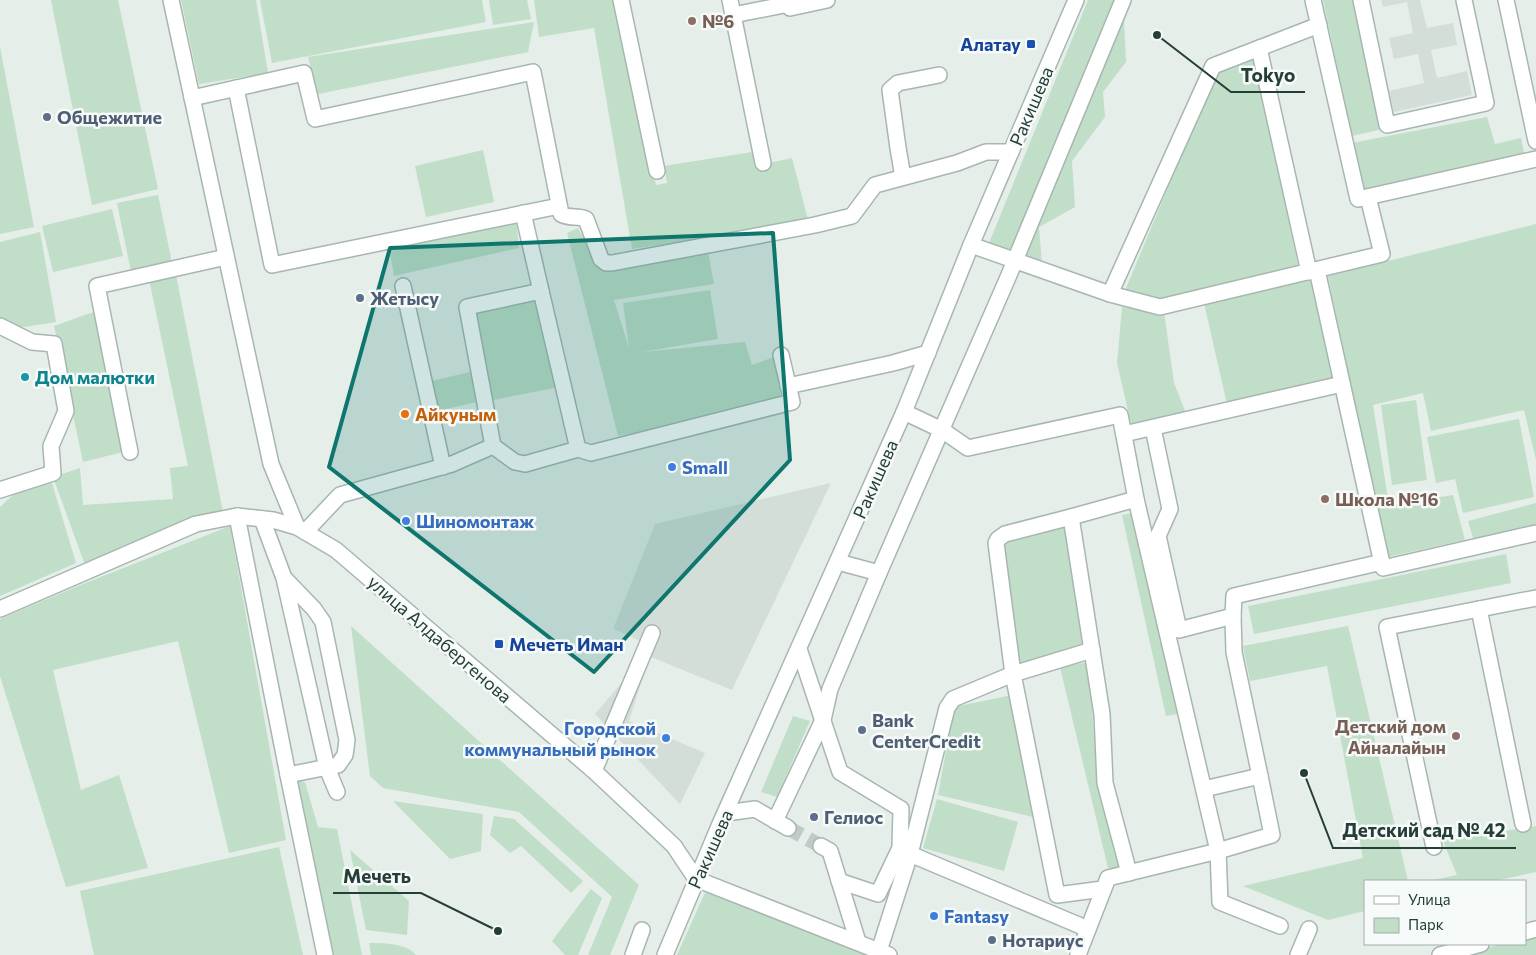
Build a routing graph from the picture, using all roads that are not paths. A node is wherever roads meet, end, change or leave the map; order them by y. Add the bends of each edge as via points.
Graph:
1 (171, 0) edge
2 (621, 0) edge
3 (730, 0) edge
4 (827, 0) edge
5 (1076, 0) edge
6 (1123, 0) edge
7 (1313, 0) edge
8 (1361, 0) edge
9 (1464, 0) edge
10 (1506, 0) edge
11 (789, 2) edge
12 (733, 15) junction
13 (1319, 25) junction
14 (1259, 48) junction
15 (939, 75) dead end
16 (236, 88) junction
17 (192, 98) junction
18 (1536, 142) edge
19 (1011, 152) junction
20 (1536, 160) edge
21 (763, 163) dead end
22 (657, 171) dead end
23 (904, 177) junction
24 (1368, 197) junction
25 (559, 206) junction
26 (523, 213) junction
27 (971, 245) junction
28 (226, 257) junction
29 (1014, 261) junction
30 (1313, 271) junction
31 (403, 286) dead end
32 (541, 290) junction
33 (1110, 294) junction
34 (0, 326) edge
35 (928, 353) junction
36 (781, 355) dead end
37 (1342, 384) junction
38 (788, 386) junction
39 (904, 412) junction
40 (1153, 428) junction
41 (942, 430) junction
42 (1124, 434) junction
43 (493, 446) junction
44 (578, 450) junction
45 (130, 452) dead end
46 (443, 467) junction
47 (0, 490) edge
48 (1136, 499) junction
49 (237, 516) junction
50 (1071, 517) junction
51 (262, 518) junction
52 (301, 530) junction
53 (1536, 532) edge
54 (838, 562) junction
55 (1382, 562) junction
56 (879, 573) junction
57 (284, 578) junction
58 (1536, 598) edge
59 (0, 608) edge
60 (1479, 609) junction
61 (1233, 616) junction
62 (652, 633) dead end
63 (799, 649) junction
64 (1092, 650) junction
65 (1013, 674) junction
66 (823, 720) junction
67 (327, 768) junction
68 (594, 772) junction
69 (288, 775) junction
70 (1260, 776) junction
71 (1204, 789) junction
72 (337, 792) dead end
73 (726, 813) junction
74 (1523, 824) dead end
75 (821, 846) tunnel mouth
76 (1434, 847) dead end
77 (1218, 851) junction
78 (910, 854) junction
79 (1128, 873) junction
80 (696, 879) junction
81 (839, 882) junction
82 (1103, 889) junction
83 (1280, 926) dead end
84 (1088, 929) junction
85 (1308, 929) dead end
86 (642, 930) dead end
87 (858, 942) junction
88 (1477, 945) edge
89 (884, 953) edge
90 (325, 955) edge
91 (633, 955) edge
92 (665, 955) edge
93 (1078, 955) edge
94 (1298, 955) edge
95 (1440, 955) edge

1 - 17 street
2 - 22 street
3 - 12 street
4 - 11 street via 790,8
5 - 19 street, Ракишева
6 - 29 street
7 - 13 street
8 - 9 street via 1387,125 1486,103
10 - 18 street
11 - 12 street
12 - 21 street
13 - 14 street
13 - 24 street via 1358,199
14 - 30 street
14 - 33 street via 1213,66
15 - 23 street via 898,83 890,90
16 - 17 street
16 - 25 street via 304,73 315,119 534,72
16 - 26 street via 272,265
17 - 28 street
19 - 23 street via 986,152
19 - 27 street, Ракишева
20 - 24 street
23 - 25 street via 875,185 852,216 612,263 601,259 586,219 565,217
24 - 30 street via 1382,254
25 - 26 street
26 - 32 street
27 - 29 street
27 - 35 street, Ракишева
28 - 45 street via 97,286
28 - 52 street via 271,464
29 - 33 street
29 - 41 street
30 - 33 street via 1160,307
30 - 37 street
31 - 46 street
32 - 43 street via 467,306
32 - 44 street
34 - 47 street via 32,342 54,344 66,411 51,446 53,473
35 - 38 street
35 - 39 street, Ракишева
36 - 38 street
37 - 40 street
37 - 55 street
38 - 44 street via 792,402 592,453
39 - 41 street
39 - 54 street, Ракишева
40 - 42 street
40 - 61 street via 1170,509 1158,536 1179,630
41 - 42 street via 968,448 1120,415
41 - 56 street
42 - 48 street
43 - 44 street via 515,462 525,464
43 - 46 street
46 - 52 street via 340,495
48 - 50 street
48 - 71 street
49 - 51 street, улица Алдабергенова
49 - 59 street, улица Алдабергенова via 196,524
49 - 69 street
50 - 64 street
50 - 65 street via 1005,534 996,543
51 - 52 street, улица Алдабергенова
51 - 57 street
52 - 68 street, улица Алдабергенова via 336,550
53 - 55 street via 1383,568
54 - 56 street
54 - 63 street, Ракишева
55 - 61 street via 1234,596
56 - 66 street via 830,688
57 - 67 street
57 - 67 street via 320,616 325,629 347,740 343,759 338,765
58 - 60 street
60 - 74 street
60 - 76 street via 1387,627
61 - 70 street via 1234,652
62 - 68 street
63 - 66 street
63 - 73 street, Ракишева
64 - 65 street
64 - 79 street via 1102,714 1105,783
65 - 78 street via 952,699 946,708
65 - 82 street via 1058,895
66 - 73 street via 782,824 754,809
66 - 81 street via 840,772 901,809 900,848 878,894
67 - 69 street
67 - 72 street
68 - 80 street, улица Алдабергенова via 674,846
69 - 90 street
70 - 71 street
70 - 77 street via 1272,835
71 - 77 street
73 - 80 street, Ракишева
75 - 81 street via 830,851
77 - 79 street
77 - 83 street via 1220,902
78 - 84 street
78 - 89 street
79 - 82 street via 1108,878
80 - 87 street
80 - 92 street, Ракишева
81 - 87 street
82 - 84 street
84 - 93 street
85 - 94 street
86 - 91 street
87 - 89 street
88 - 95 street

